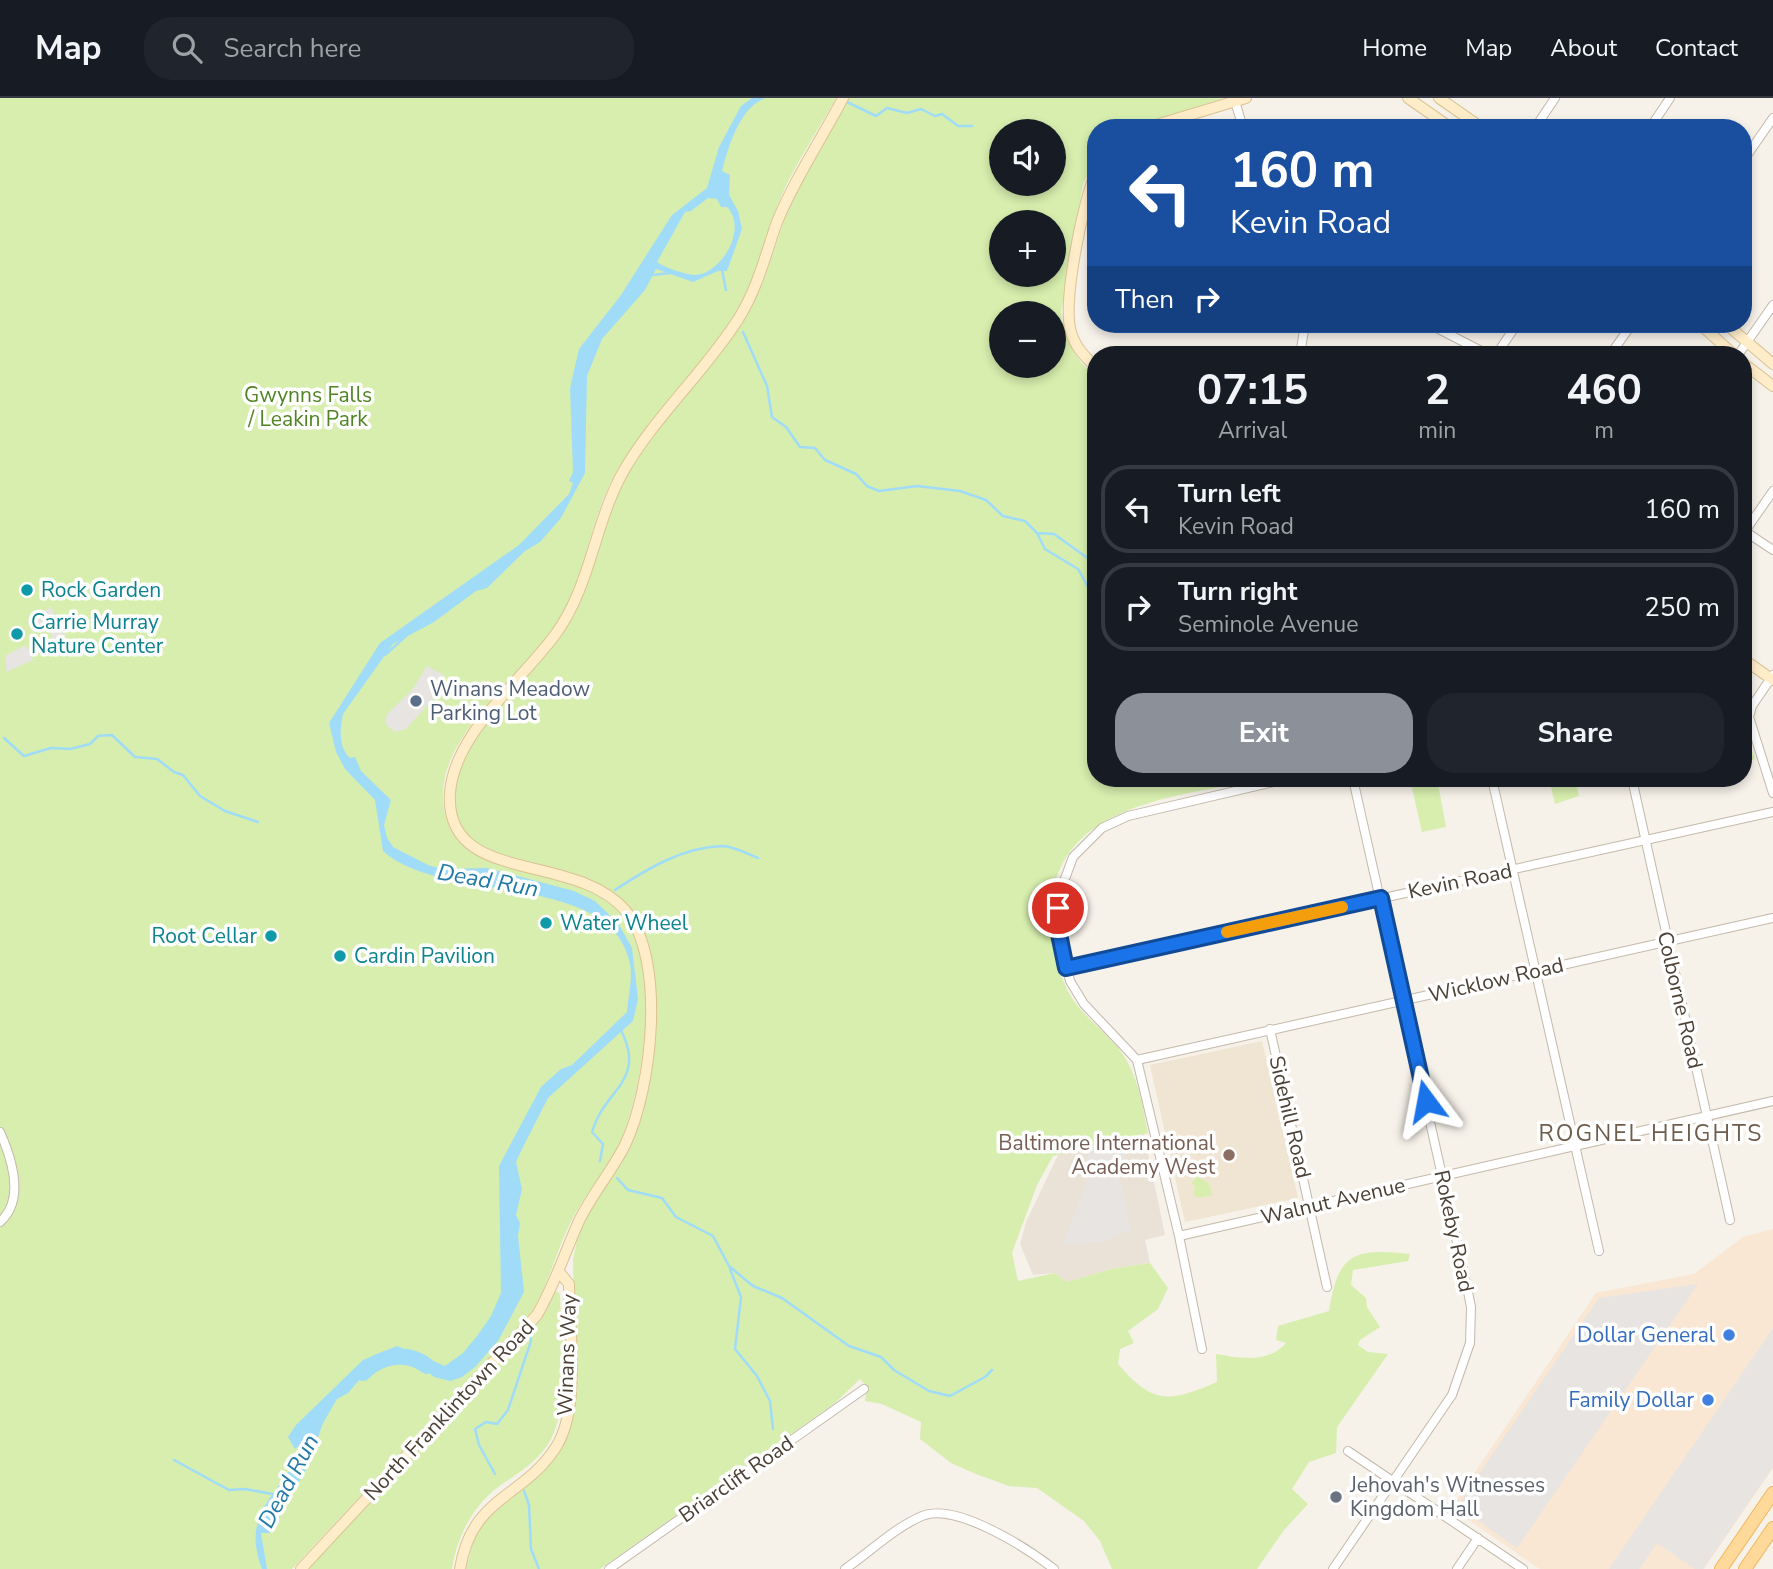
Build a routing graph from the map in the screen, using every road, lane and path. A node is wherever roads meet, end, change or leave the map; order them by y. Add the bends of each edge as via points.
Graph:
1 (843, 98) edge
2 (1408, 98) edge
3 (1439, 98) edge
4 (1555, 98) edge
5 (1670, 98) edge
6 (1241, 100) edge
7 (1773, 118) edge
8 (1177, 119) edge
9 (1242, 119) edge
10 (1438, 119) edge
11 (1469, 119) edge
12 (1541, 119) edge
13 (1656, 119) edge
14 (1752, 149) edge
15 (1087, 196) edge
16 (1773, 305) edge
17 (1446, 333) edge
18 (1710, 333) edge
19 (1736, 333) edge
20 (1747, 343) junction
21 (1472, 346) edge
22 (1726, 346) edge
23 (1744, 346) edge
24 (1751, 346) edge
25 (1752, 347) edge
26 (1087, 357) edge
27 (1773, 364) edge
28 (1752, 370) edge
29 (1773, 386) edge
30 (1773, 491) edge
31 (1752, 521) edge
32 (1752, 537) edge
33 (1773, 550) edge
34 (1752, 665) edge
35 (1772, 678) edge
36 (1752, 706) edge
37 (1752, 726) edge
38 (1252, 787) edge
39 (1355, 787) edge
40 (1494, 787) edge
41 (1634, 787) edge
42 (1773, 793) edge
43 (1773, 812) edge
44 (1645, 841) junction
45 (1512, 870) junction
46 (1381, 898) junction
47 (1773, 918) edge
48 (1667, 942) junction
49 (1066, 968) junction
50 (1535, 971) junction
51 (1403, 1000) junction
52 (1270, 1029) junction
53 (1137, 1060) junction
54 (1773, 1101) edge
55 (1706, 1117) junction
56 (0, 1132) edge
57 (1574, 1146) junction
58 (1442, 1176) junction
59 (1310, 1206) junction
60 (1730, 1220) dead end
61 (0, 1222) edge
62 (1180, 1236) junction
63 (1599, 1251) dead end
64 (559, 1275) junction
65 (1327, 1287) dead end
66 (1202, 1349) dead end
67 (864, 1390) dead end
68 (1348, 1451) dead end
69 (1393, 1481) junction
70 (1773, 1493) edge
71 (1773, 1528) edge
72 (1478, 1538) junction
73 (301, 1569) edge
74 (460, 1569) edge
75 (609, 1569) edge
76 (845, 1569) edge
77 (1054, 1569) edge
78 (1333, 1569) edge
79 (1457, 1569) edge
80 (1523, 1569) edge
81 (1721, 1569) edge
82 (1745, 1569) edge

1 - 64 street, North Franklintown Road via 797,177 742,314 622,474 567,617 472,736 452,775 452,817 466,844 484,854 581,880 604,892 633,922 647,956 652,1013 634,1124 579,1222
2 - 10 street
3 - 11 street
4 - 12 street
5 - 13 street
6 - 8 street
6 - 9 street
7 - 14 street
15 - 26 street via 1069,319 1076,345
16 - 20 street
17 - 21 street
18 - 22 street
19 - 20 street
20 - 23 street
20 - 24 street
25 - 27 street
28 - 29 street
30 - 31 street
32 - 33 street
34 - 35 street
35 - 36 street
37 - 42 street
38 - 49 street via 1128,816 1091,836 1066,868 1059,895 1059,934
39 - 46 street, Rokeby Road
40 - 45 street
41 - 44 street, Colborne Road
43 - 44 street, Kevin Road
44 - 45 street, Kevin Road
44 - 48 street, Colborne Road
45 - 46 street, Kevin Road
45 - 50 street
46 - 49 street, Kevin Road
46 - 51 street, Rokeby Road
47 - 48 street, Wicklow Road
48 - 50 street, Wicklow Road
48 - 55 street, Colborne Road
49 - 53 street via 1084,1004
50 - 51 street, Wicklow Road
50 - 57 street
51 - 52 street, Wicklow Road
51 - 58 street, Rokeby Road
52 - 53 street, Wicklow Road
52 - 59 street, Sidehill Road
53 - 62 street
54 - 55 street, Walnut Avenue
55 - 57 street, Walnut Avenue
55 - 60 street, Colborne Road
56 - 61 street via 14,1185 12,1209
57 - 58 street, Walnut Avenue
57 - 63 street
58 - 59 street, Walnut Avenue
58 - 69 street, Rokeby Road via 1471,1307 1470,1343 1452,1395
59 - 62 street, Walnut Avenue
59 - 65 street, Sidehill Road
62 - 66 street
64 - 73 street, North Franklintown Road via 523,1333
64 - 74 street, Winans Way via 569,1284 570,1391 564,1430 544,1463 481,1515
67 - 75 street, Briarclift Road
68 - 69 street
69 - 72 street
69 - 78 street, Rokeby Road
70 - 81 main road
71 - 82 main road
72 - 79 street
72 - 80 street
76 - 77 street via 912,1521 935,1514 957,1516 1003,1536

